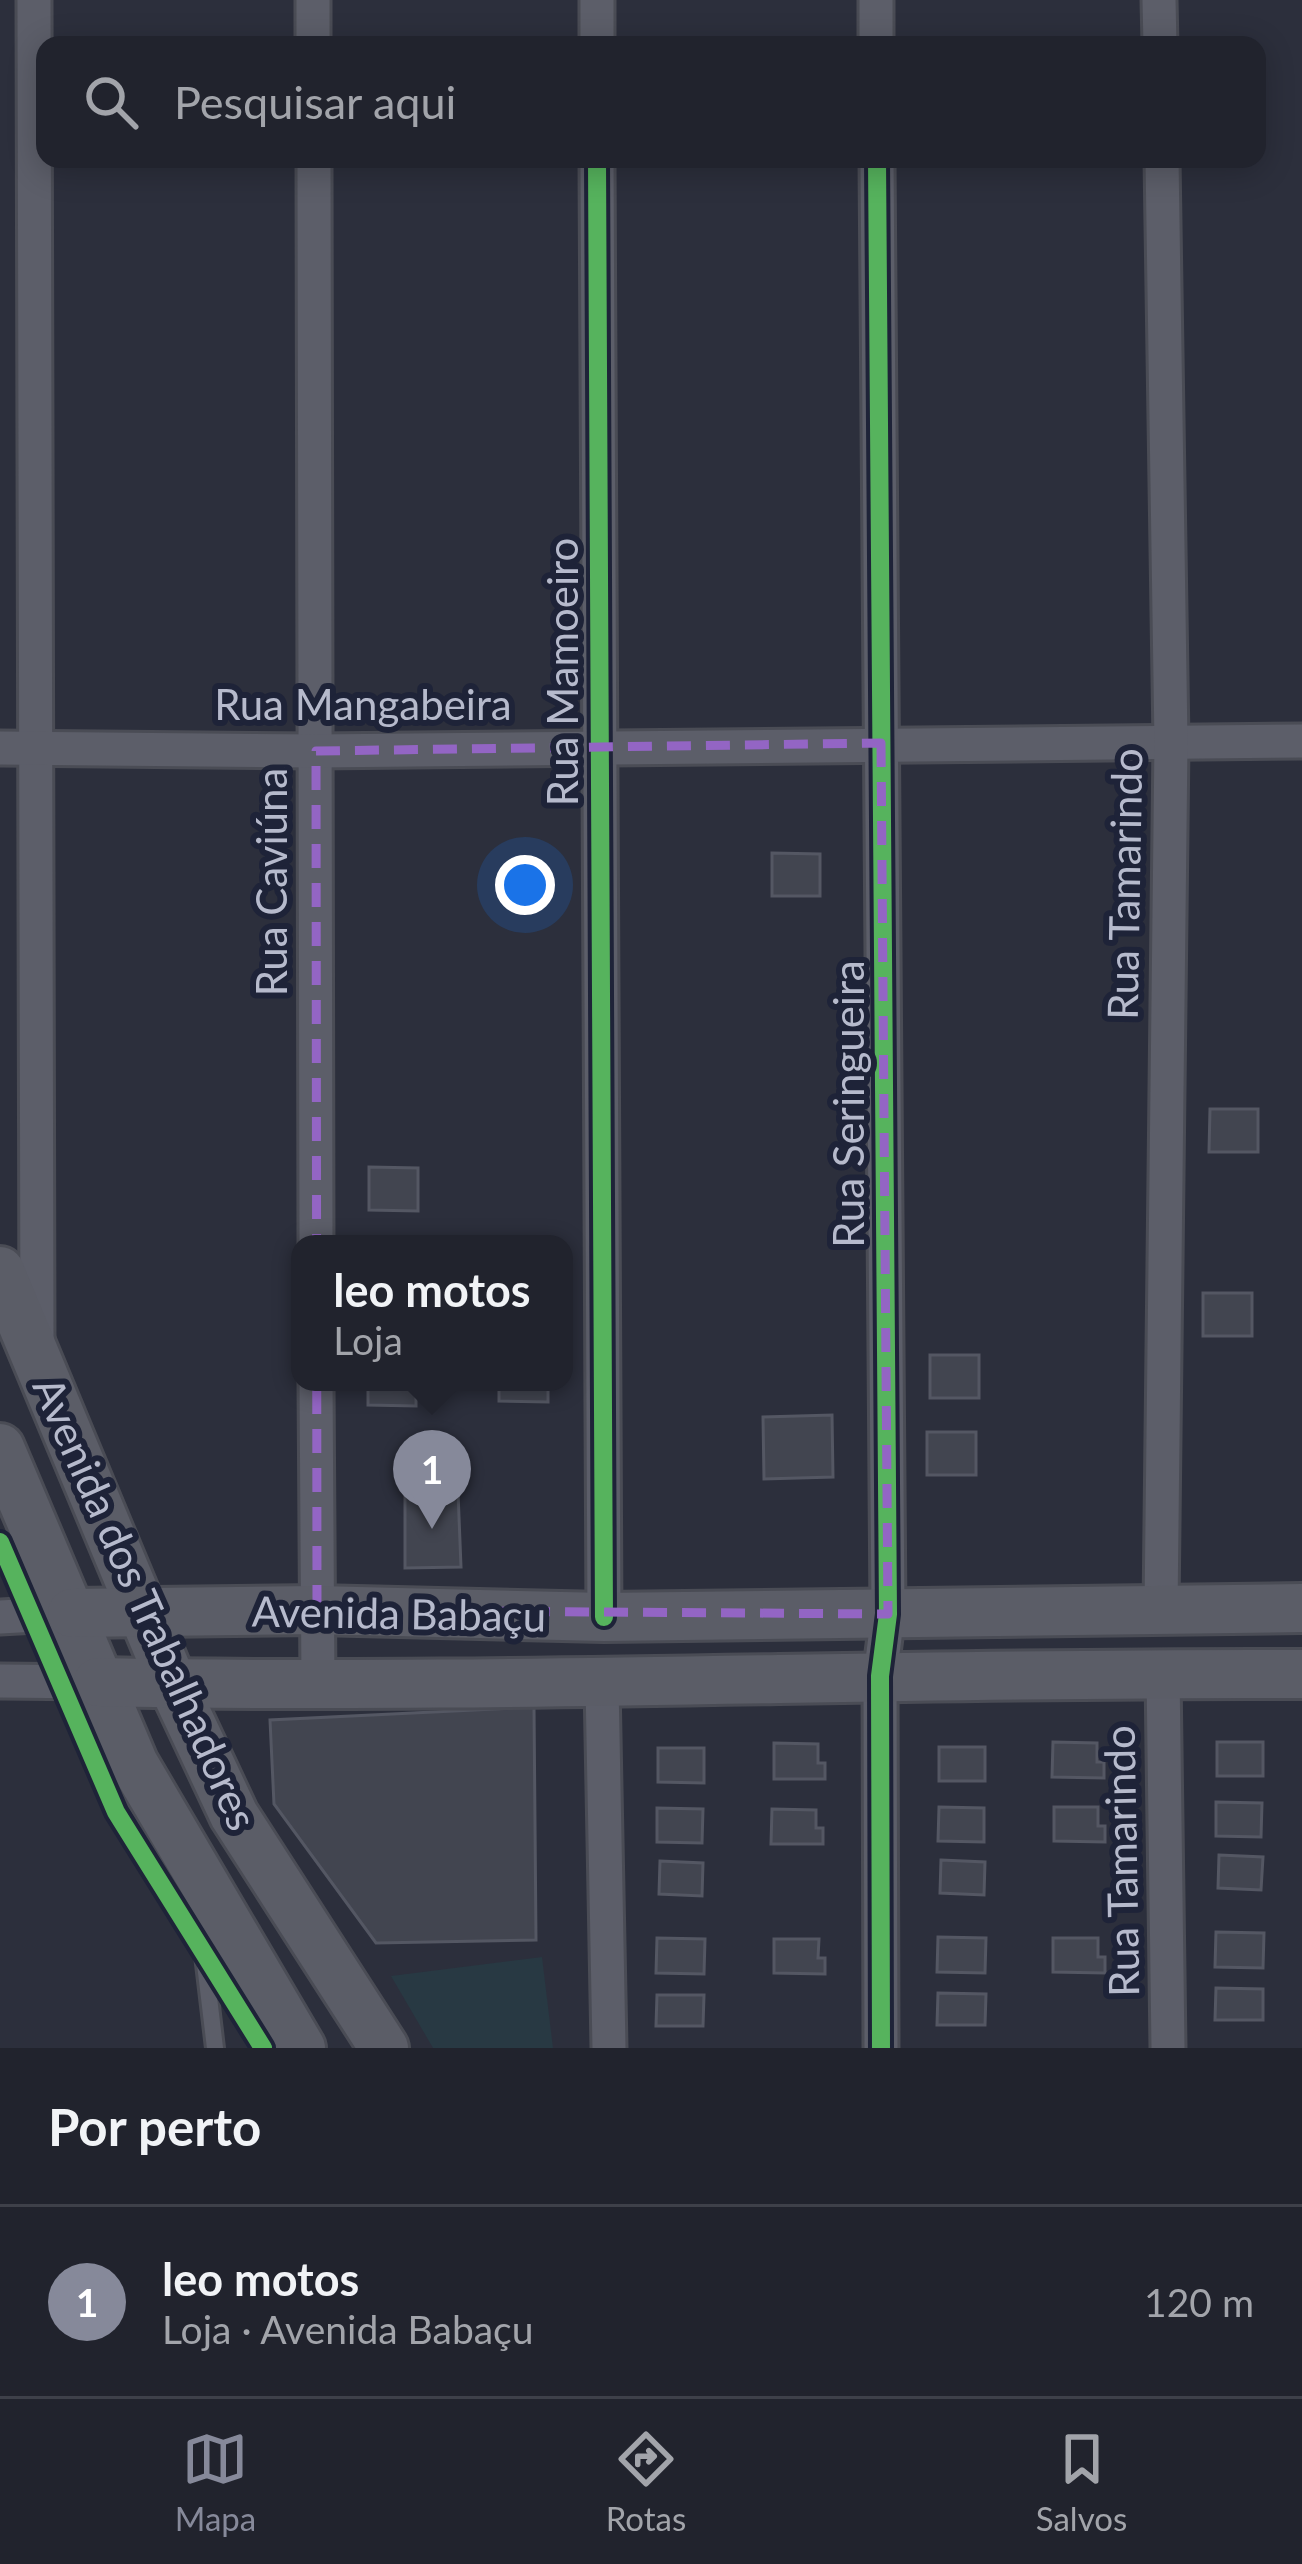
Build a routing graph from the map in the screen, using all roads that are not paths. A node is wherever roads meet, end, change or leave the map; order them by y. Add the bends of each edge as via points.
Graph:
1 (34, 0) edge
2 (313, 0) edge
3 (597, 0) edge
4 (876, 0) edge
5 (1159, 0) edge
6 (314, 36) edge
7 (597, 36) edge
8 (876, 36) edge
9 (1160, 36) edge
10 (314, 168) edge
11 (597, 168) edge
12 (877, 168) edge
13 (1162, 168) edge
14 (1302, 741) edge
15 (1171, 742) junction
16 (881, 743) junction
17 (597, 748) junction
18 (17, 749) edge
19 (316, 751) junction
20 (316, 1235) edge
21 (0, 1271) edge
22 (38, 1356) junction
23 (316, 1391) edge
24 (0, 1448) edge
25 (1302, 1609) edge
26 (144, 1610) junction
27 (317, 1610) junction
28 (1161, 1610) junction
29 (71, 1613) junction
30 (888, 1614) junction
31 (0, 1617) edge
32 (604, 1617) junction
33 (1163, 1673) junction
34 (1302, 1673) edge
35 (880, 1676) junction
36 (0, 1682) edge
37 (98, 1682) junction
38 (172, 1683) junction
39 (318, 1684) junction
40 (602, 1684) junction
41 (206, 1887) junction
42 (291, 2044) edge
43 (375, 2044) edge
44 (215, 2048) edge
45 (609, 2048) edge
46 (881, 2048) edge
47 (1168, 2048) edge

1 - 18 street
2 - 6 street
3 - 7 street
4 - 8 street
5 - 9 street
10 - 19 street, Rua Caviúna
11 - 17 street, Rua Mamoeiro
12 - 16 street, Rua Seringueira
13 - 15 street, Rua Tamarindo
14 - 15 street, Rua Mangabeira
15 - 16 street, Rua Mangabeira
15 - 28 street, Rua Tamarindo
16 - 17 street, Rua Mangabeira
16 - 30 street, Rua Seringueira
17 - 19 street, Rua Mangabeira
17 - 32 street, Rua Mamoeiro
18 - 19 street, Rua Mangabeira
18 - 22 street
19 - 20 street, Rua Caviúna
21 - 22 street, Avenida dos Trabalhadores
22 - 26 street, Avenida dos Trabalhadores
23 - 27 street
24 - 29 street, Avenida dos Trabalhadores
25 - 28 street, Avenida Babaçu
26 - 27 street, Avenida Babaçu
26 - 29 street, Avenida Babaçu
26 - 38 street, Avenida dos Trabalhadores
27 - 32 street, Avenida Babaçu
27 - 39 street
28 - 30 street, Avenida Babaçu
29 - 31 street, Avenida Babaçu
29 - 37 street, Avenida dos Trabalhadores
30 - 32 street, Avenida Babaçu
30 - 35 street, Rua Seringueira
33 - 34 street, Avenida Babaçu
33 - 35 street, Avenida Babaçu
33 - 47 street, Rua Tamarindo
35 - 40 street, Avenida Babaçu
35 - 46 street, Rua Seringueira
36 - 37 street, Avenida Babaçu
37 - 38 street, Avenida Babaçu
37 - 41 street, Avenida dos Trabalhadores via 134,1764
38 - 39 street, Avenida Babaçu
38 - 43 street, Avenida dos Trabalhadores via 234,1815
39 - 40 street, Avenida Babaçu
40 - 45 street
41 - 42 street, Avenida dos Trabalhadores
41 - 44 lane via 203,1947

